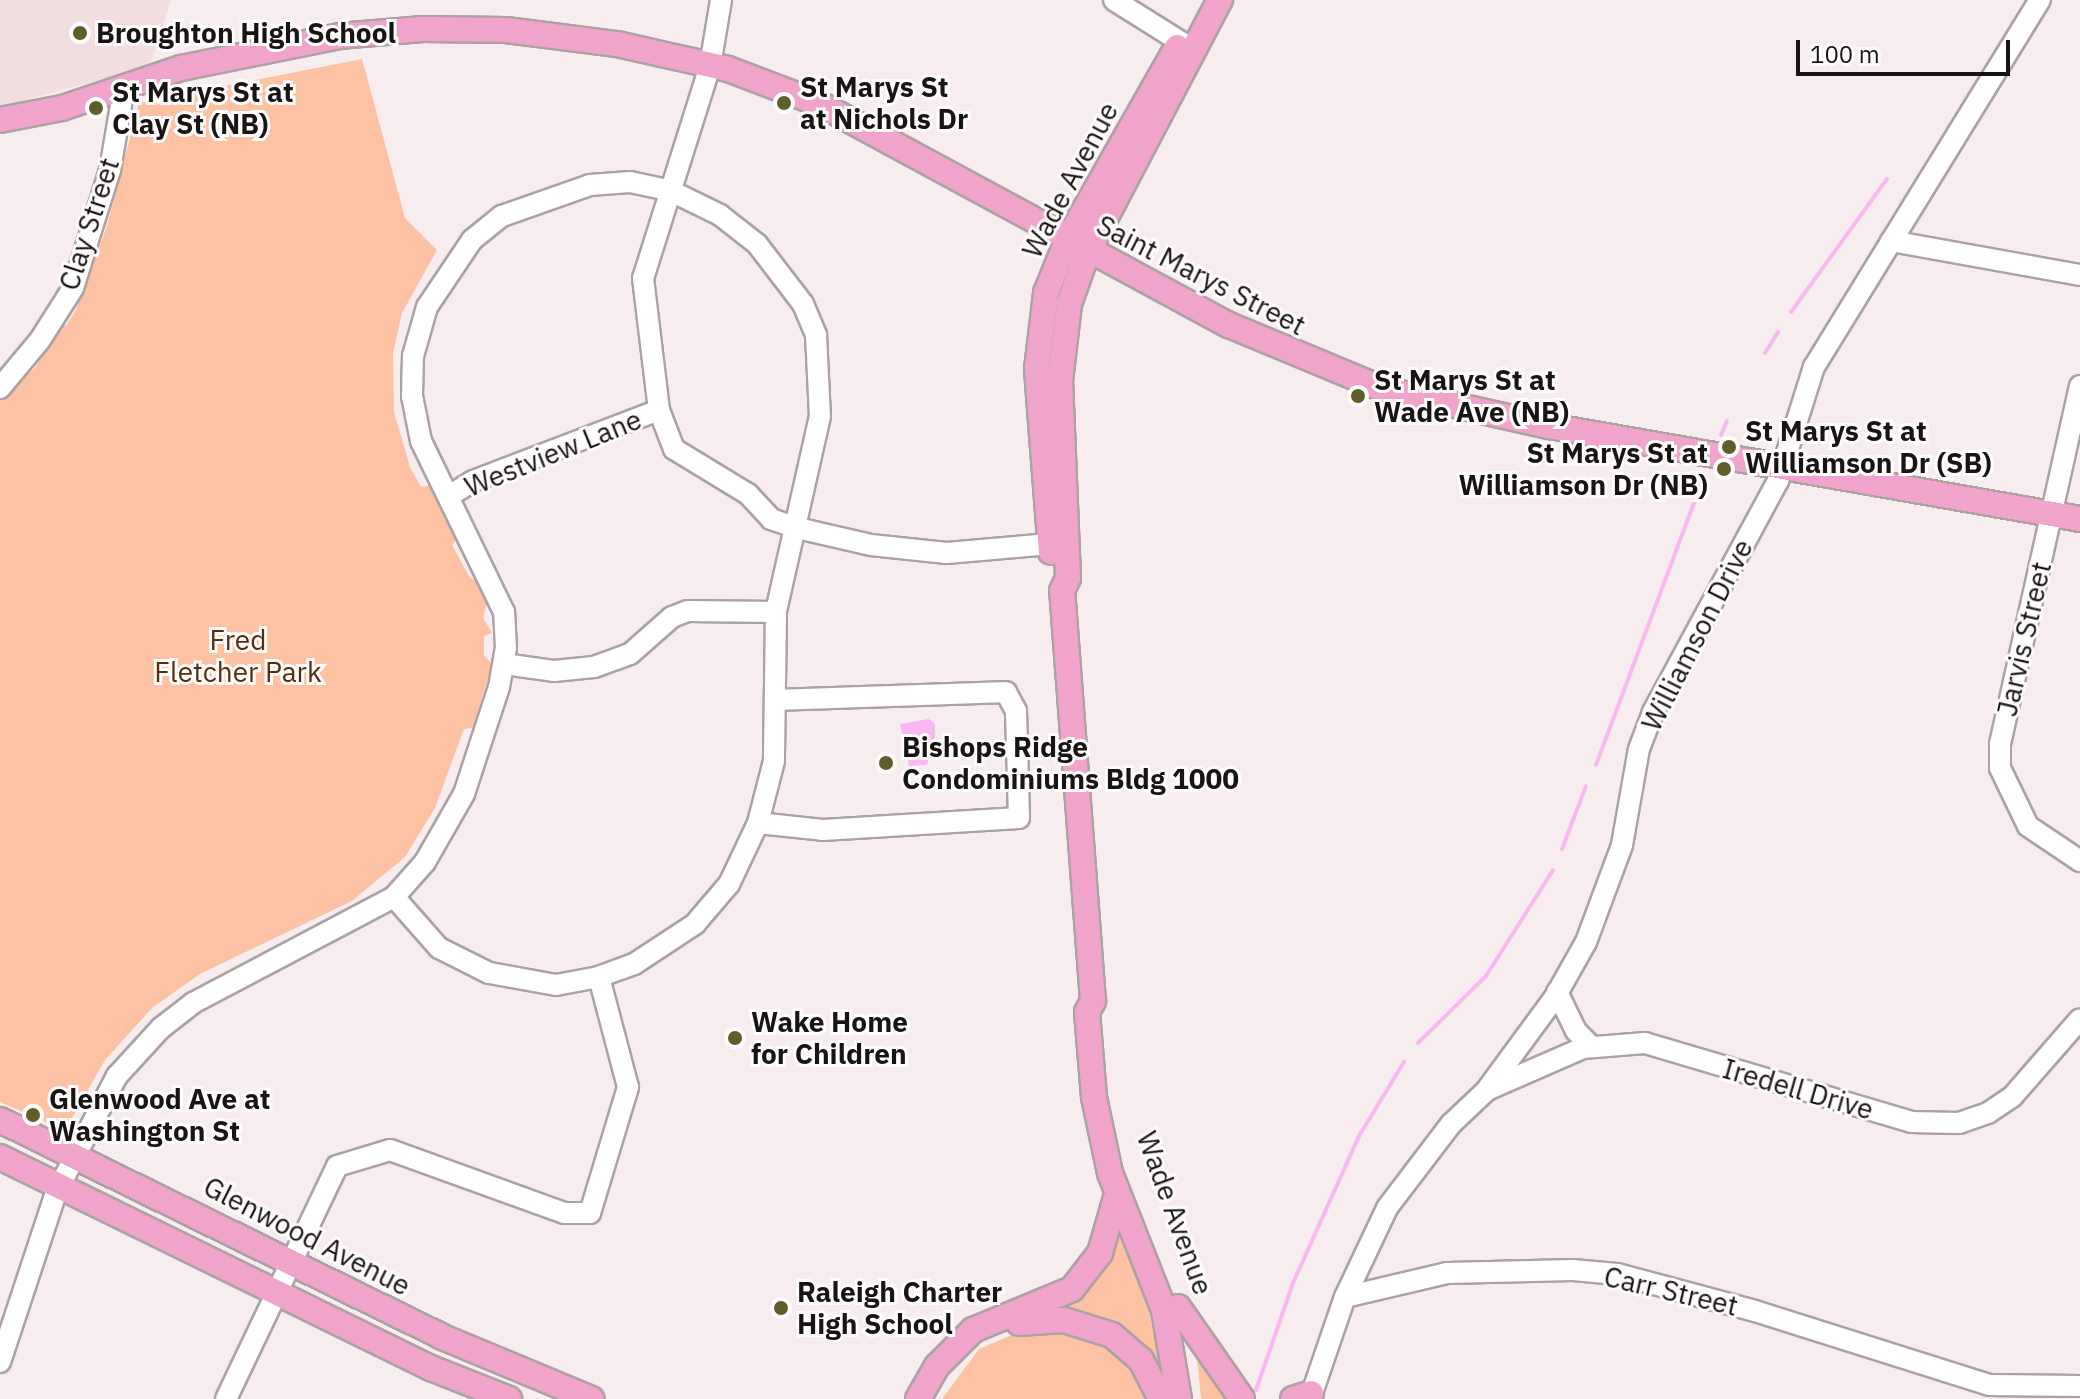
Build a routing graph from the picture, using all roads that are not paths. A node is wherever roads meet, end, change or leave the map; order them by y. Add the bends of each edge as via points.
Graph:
1 (721, 0) edge
2 (1114, 0) edge
3 (1206, 0) edge
4 (1220, 0) edge
5 (2040, 0) edge
6 (1186, 46) junction
7 (710, 66) junction
8 (124, 87) junction
9 (0, 120) edge
10 (669, 190) junction
11 (1891, 241) junction
12 (1078, 246) junction
13 (2080, 275) edge
14 (2080, 386) edge
15 (0, 388) edge
16 (659, 410) junction
17 (1781, 470) junction
18 (449, 496) junction
19 (2051, 515) junction
20 (2080, 519) edge
21 (797, 528) junction
22 (1050, 544) junction
23 (1062, 591) junction
24 (776, 612) junction
25 (504, 664) junction
26 (777, 700) junction
27 (758, 823) junction
28 (2080, 861) edge
29 (394, 897) junction
30 (599, 977) junction
31 (1557, 992) junction
32 (1093, 1001) junction
33 (2080, 1019) edge
34 (1592, 1047) junction
35 (1486, 1091) junction
36 (0, 1120) edge
37 (74, 1153) junction
38 (0, 1157) edge
39 (60, 1183) junction
40 (1117, 1194) junction
41 (294, 1263) junction
42 (279, 1291) junction
43 (1345, 1297) junction
44 (1178, 1307) junction
45 (0, 1362) edge
46 (2080, 1386) edge
47 (1995, 1392) edge
48 (564, 1394) edge
49 (1305, 1397) edge
50 (226, 1399) edge
51 (509, 1399) edge
52 (591, 1399) edge
53 (918, 1399) edge
54 (934, 1399) edge
55 (1161, 1399) edge
56 (1179, 1399) edge
57 (1194, 1399) edge
58 (1242, 1399) edge

1 - 7 street
2 - 6 street
3 - 6 main road, Wade Avenue
4 - 6 main road, Wade Avenue
5 - 11 street, Williamson Drive
6 - 12 main road, Wade Avenue
7 - 8 main road, Saint Marys Street via 557,35 423,29 271,46
7 - 10 street
7 - 12 main road, Saint Marys Street via 770,84 873,130
8 - 9 main road, Saint Marys Street
8 - 15 street, Clay Street via 110,170 73,288 40,340
10 - 16 street via 643,278
10 - 18 street via 630,182 543,197 502,216 472,240 449,269 427,307 413,356 412,396 421,441
10 - 21 street via 720,215 757,244 803,304 816,335 820,416
11 - 13 street
11 - 17 street, Williamson Drive via 1814,367
12 - 17 main road, Saint Marys Street via 1290,354 1383,389
12 - 22 main road, Wade Avenue via 1046,293 1038,342
12 - 23 main road, Wade Avenue via 1061,356 1068,578
14 - 19 street, Jarvis Street
16 - 18 street, Westview Lane via 473,481
16 - 21 street via 674,449 748,494 771,519
17 - 19 main road, Saint Marys Street
17 - 31 street, Williamson Drive via 1653,712 1639,749 1608,890
18 - 25 street via 504,612
19 - 20 main road, Saint Marys Street
19 - 28 street, Jarvis Street via 2000,744 2000,768 2028,826
21 - 22 street via 871,545 947,553
21 - 24 street
22 - 23 main road, Wade Avenue via 1053,578
23 - 32 main road, Wade Avenue
24 - 25 street via 688,611 672,617 630,654 594,667 554,671
24 - 26 street
25 - 29 street via 464,794 425,862
26 - 27 street via 774,761
26 - 27 street via 1006,692 1016,711 1019,818 823,830
27 - 30 street via 729,884 695,924 634,964
29 - 30 street via 439,948 489,973 556,985
29 - 37 street via 193,1003 161,1028 117,1076
30 - 41 street via 628,1087 590,1213 564,1213 390,1150 337,1166 321,1192
31 - 34 street via 1576,1031
31 - 35 street, Williamson Drive
32 - 40 main road, Wade Avenue via 1087,1012 1094,1097
32 - 44 main road, Wade Avenue via 1102,1010 1117,1149
33 - 34 street, Iredell Drive via 2012,1097 1988,1113 1934,1125 1645,1043
34 - 35 street, Iredell Drive
35 - 43 street, Williamson Drive via 1408,1175 1366,1247
36 - 37 main road, Glenwood Avenue
37 - 39 street
37 - 41 main road, Glenwood Avenue
38 - 39 main road
39 - 42 main road
39 - 45 street
40 - 53 main road via 1100,1253 1072,1289 973,1330 937,1366
40 - 56 main road, Wade Avenue via 1164,1310
41 - 42 street
41 - 48 main road, Glenwood Avenue
42 - 50 street
42 - 51 main road via 431,1368
43 - 47 street, Carr Street via 1447,1273 1502,1269 1617,1274 1755,1311
43 - 49 street, Williamson Drive
44 - 57 main road, Wade Avenue
44 - 58 main road
46 - 47 street, Carr Street
48 - 52 main road, Glenwood Avenue
54 - 55 main road via 956,1363 981,1340 1009,1326 1051,1319 1089,1325 1123,1342 1150,1372

